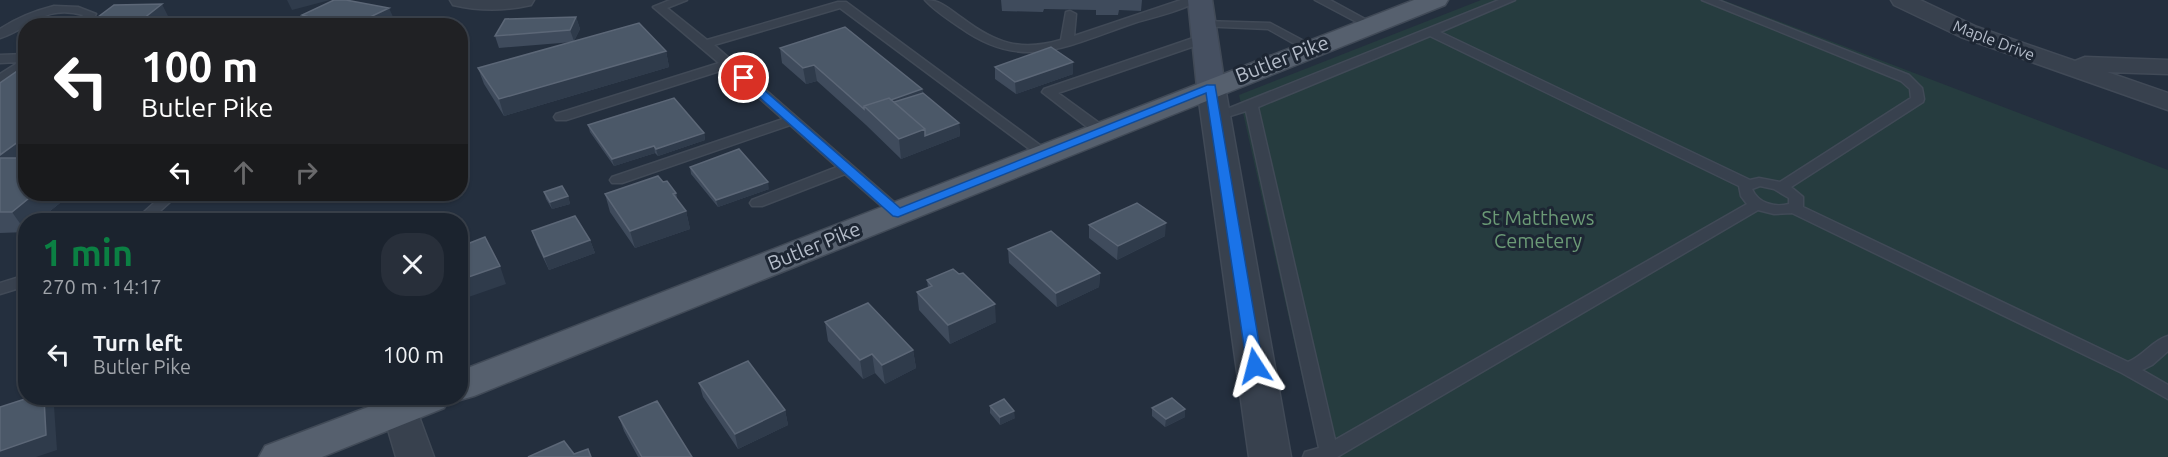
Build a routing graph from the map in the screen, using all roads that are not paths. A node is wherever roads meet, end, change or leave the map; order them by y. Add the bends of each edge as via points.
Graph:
1 (461, 0) edge
2 (523, 0) edge
3 (681, 0) edge
4 (931, 0) edge
5 (1192, 0) edge
6 (1321, 0) edge
7 (1509, 0) edge
8 (1708, 0) edge
9 (1902, 0) edge
10 (1427, 1) edge
11 (1070, 14) dead end
12 (25, 18) edge
13 (87, 18) edge
14 (1203, 20) edge
15 (18, 23) edge
16 (1370, 25) junction
17 (1431, 32) junction
18 (0, 34) edge
19 (1067, 42) junction
20 (705, 44) junction
21 (1311, 48) junction
22 (18, 58) edge
23 (0, 59) edge
24 (2055, 62) junction
25 (728, 64) junction
26 (2168, 67) edge
27 (18, 68) edge
28 (0, 80) edge
29 (1212, 102) junction
30 (2168, 102) edge
31 (1251, 105) junction
32 (561, 117) dead end
33 (792, 120) junction
34 (1101, 131) junction
35 (1045, 154) junction
36 (847, 168) junction
37 (617, 180) dead end
38 (1749, 184) junction
39 (1782, 187) junction
40 (164, 201) edge
41 (757, 203) dead end
42 (1758, 204) junction
43 (1794, 208) junction
44 (150, 213) edge
45 (898, 213) junction
46 (18, 283) edge
47 (0, 289) edge
48 (2168, 342) edge
49 (2128, 369) junction
50 (468, 383) edge
51 (2168, 393) edge
52 (410, 405) edge
53 (415, 405) edge
54 (1329, 453) junction
55 (280, 457) edge
56 (415, 457) edge
57 (1270, 457) edge
58 (1312, 457) edge

1 - 2 street via 484,4
3 - 20 lane via 659,7
4 - 19 lane via 991,44 1021,51
5 - 19 lane
6 - 16 lane
7 - 17 lane
8 - 39 lane via 1905,78 1916,88 1918,99
9 - 24 street, Maple Drive via 1968,32
10 - 16 main road, Butler Pike
11 - 19 lane
12 - 13 lane via 47,10 77,9 90,15
14 - 21 lane via 1270,26
14 - 29 main road
14 - 34 lane via 1048,92
15 - 18 lane
16 - 21 main road, Butler Pike
17 - 31 lane
17 - 38 lane
20 - 25 lane
20 - 35 lane via 842,4
21 - 29 main road, Butler Pike
22 - 23 lane
24 - 26 street, Maple Drive
24 - 30 street, Maple Drive
25 - 32 lane
25 - 33 lane
27 - 28 lane
29 - 31 lane
29 - 34 main road, Butler Pike
29 - 57 street
31 - 54 lane
33 - 36 lane
33 - 37 lane
34 - 35 main road, Butler Pike
35 - 45 main road, Butler Pike
36 - 41 lane
36 - 45 lane
38 - 39 lane
38 - 42 lane via 1745,193
39 - 43 lane via 1796,197
40 - 44 lane
42 - 43 lane via 1778,210
42 - 54 lane
43 - 49 lane
45 - 50 main road, Butler Pike
46 - 47 lane
48 - 49 lane via 2146,361
49 - 51 lane
52 - 55 main road
53 - 56 street
54 - 58 lane

